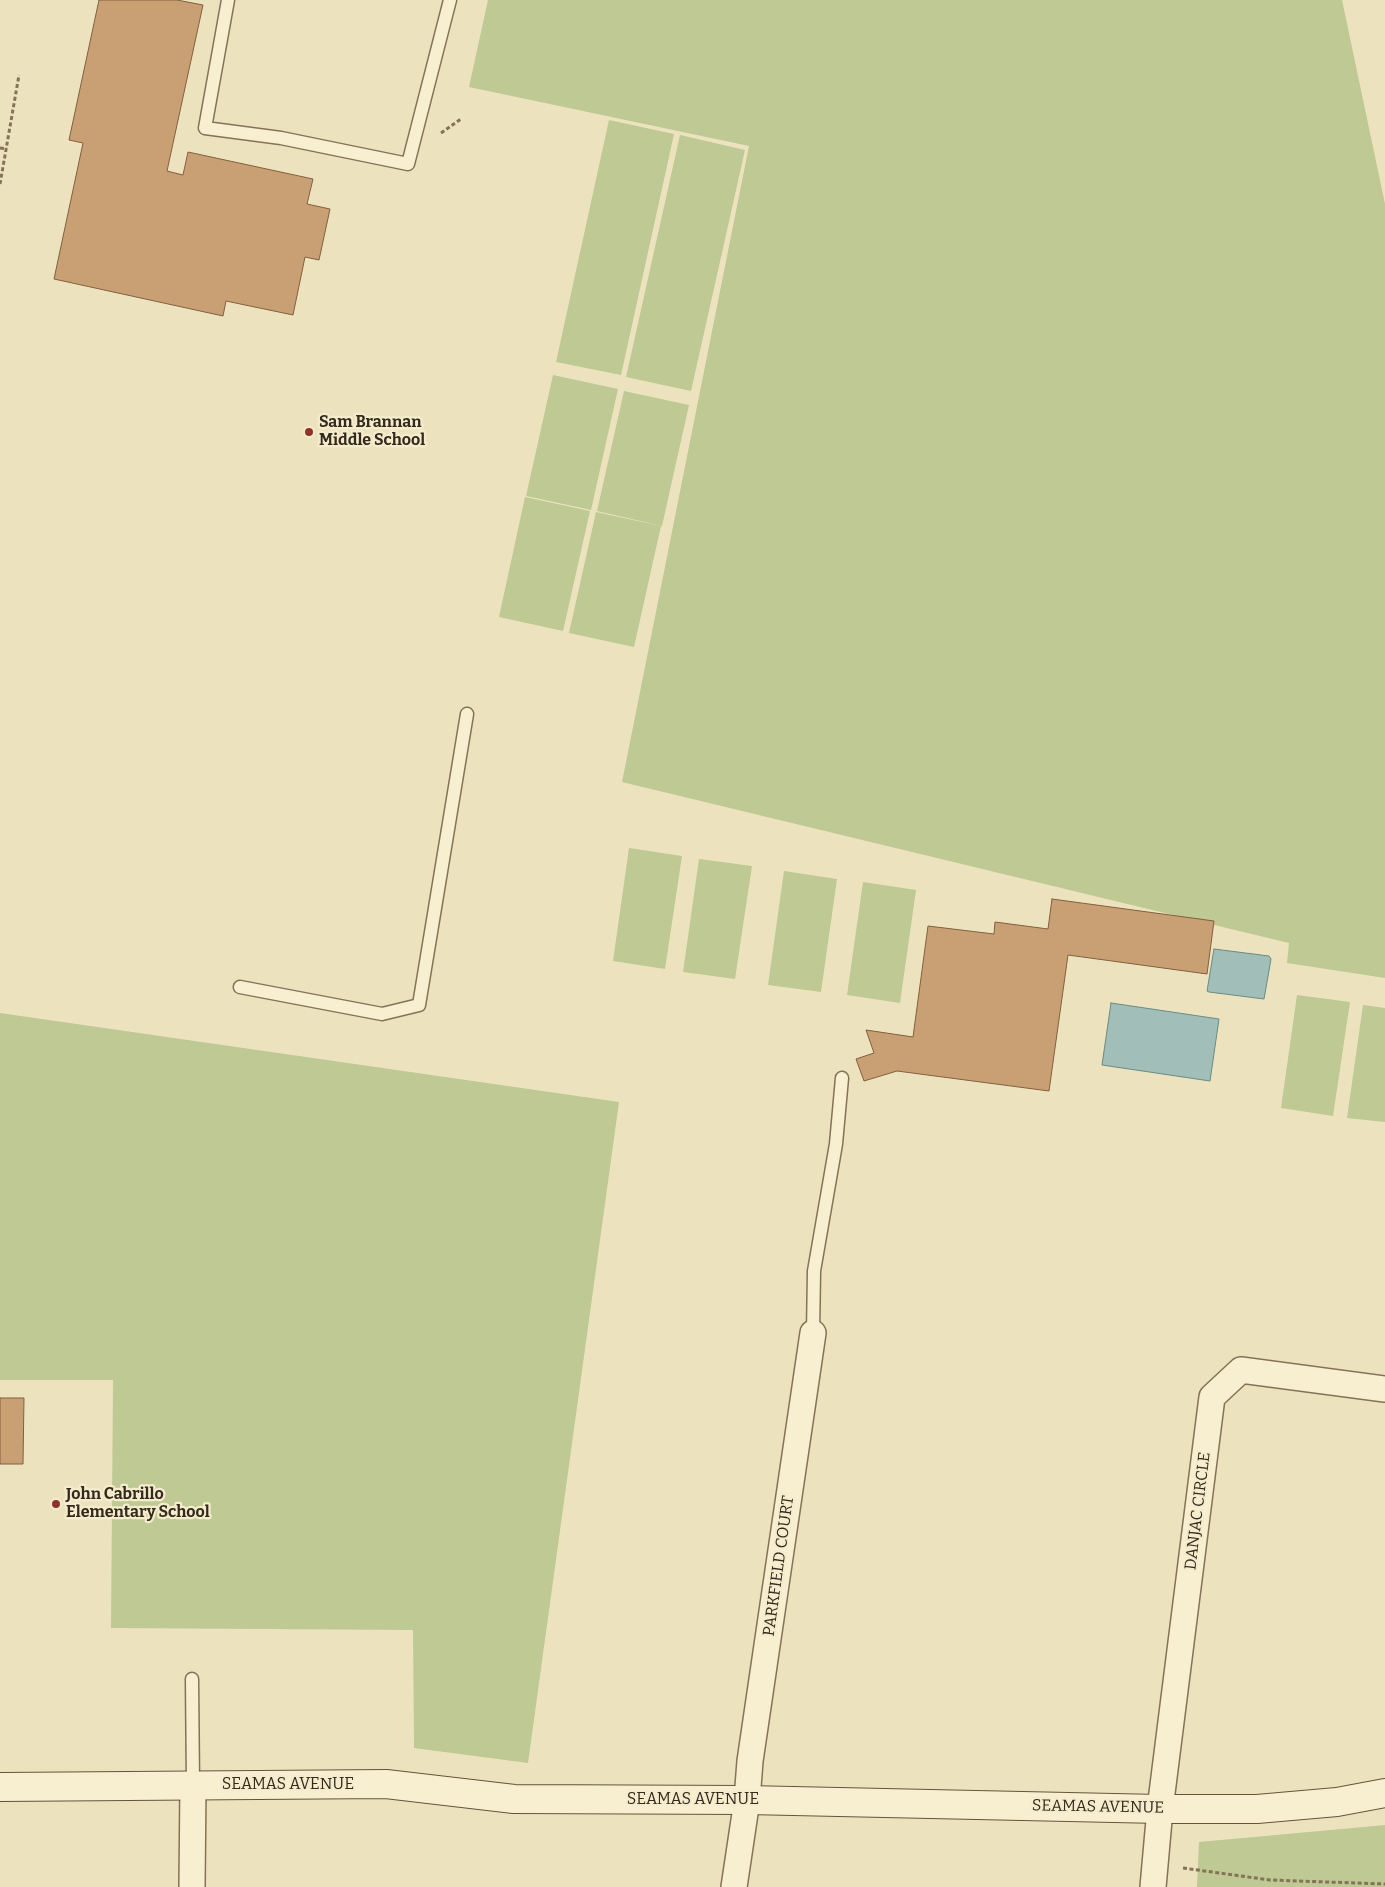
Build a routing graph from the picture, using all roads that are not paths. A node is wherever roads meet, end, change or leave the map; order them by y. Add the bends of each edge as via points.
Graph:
1 (228, 0) edge
2 (450, 0) edge
3 (467, 714) dead end
4 (240, 987) dead end
5 (842, 1078) dead end
6 (813, 1333) joint
7 (1385, 1389) edge
8 (192, 1678) dead end
9 (193, 1785) junction
10 (0, 1787) edge
11 (1385, 1793) edge
12 (747, 1800) junction
13 (1160, 1809) junction
14 (1154, 1878) edge
15 (192, 1887) edge
16 (734, 1887) edge

1 - 2 lane via 205,128 281,138 408,164
3 - 4 lane via 419,1005 382,1014
5 - 6 lane via 836,1144 814,1271
6 - 12 street, PARKFIELD COURT
7 - 13 street, DANJAC CIRCLE via 1241,1370 1212,1397
8 - 9 lane
9 - 10 main road, SEAMAS AVENUE
9 - 12 main road, SEAMAS AVENUE via 386,1784 514,1799
9 - 15 street
11 - 13 main road, SEAMAS AVENUE via 1337,1802 1257,1808
12 - 13 main road, SEAMAS AVENUE
12 - 16 street, PARKFIELD COURT
13 - 14 street

